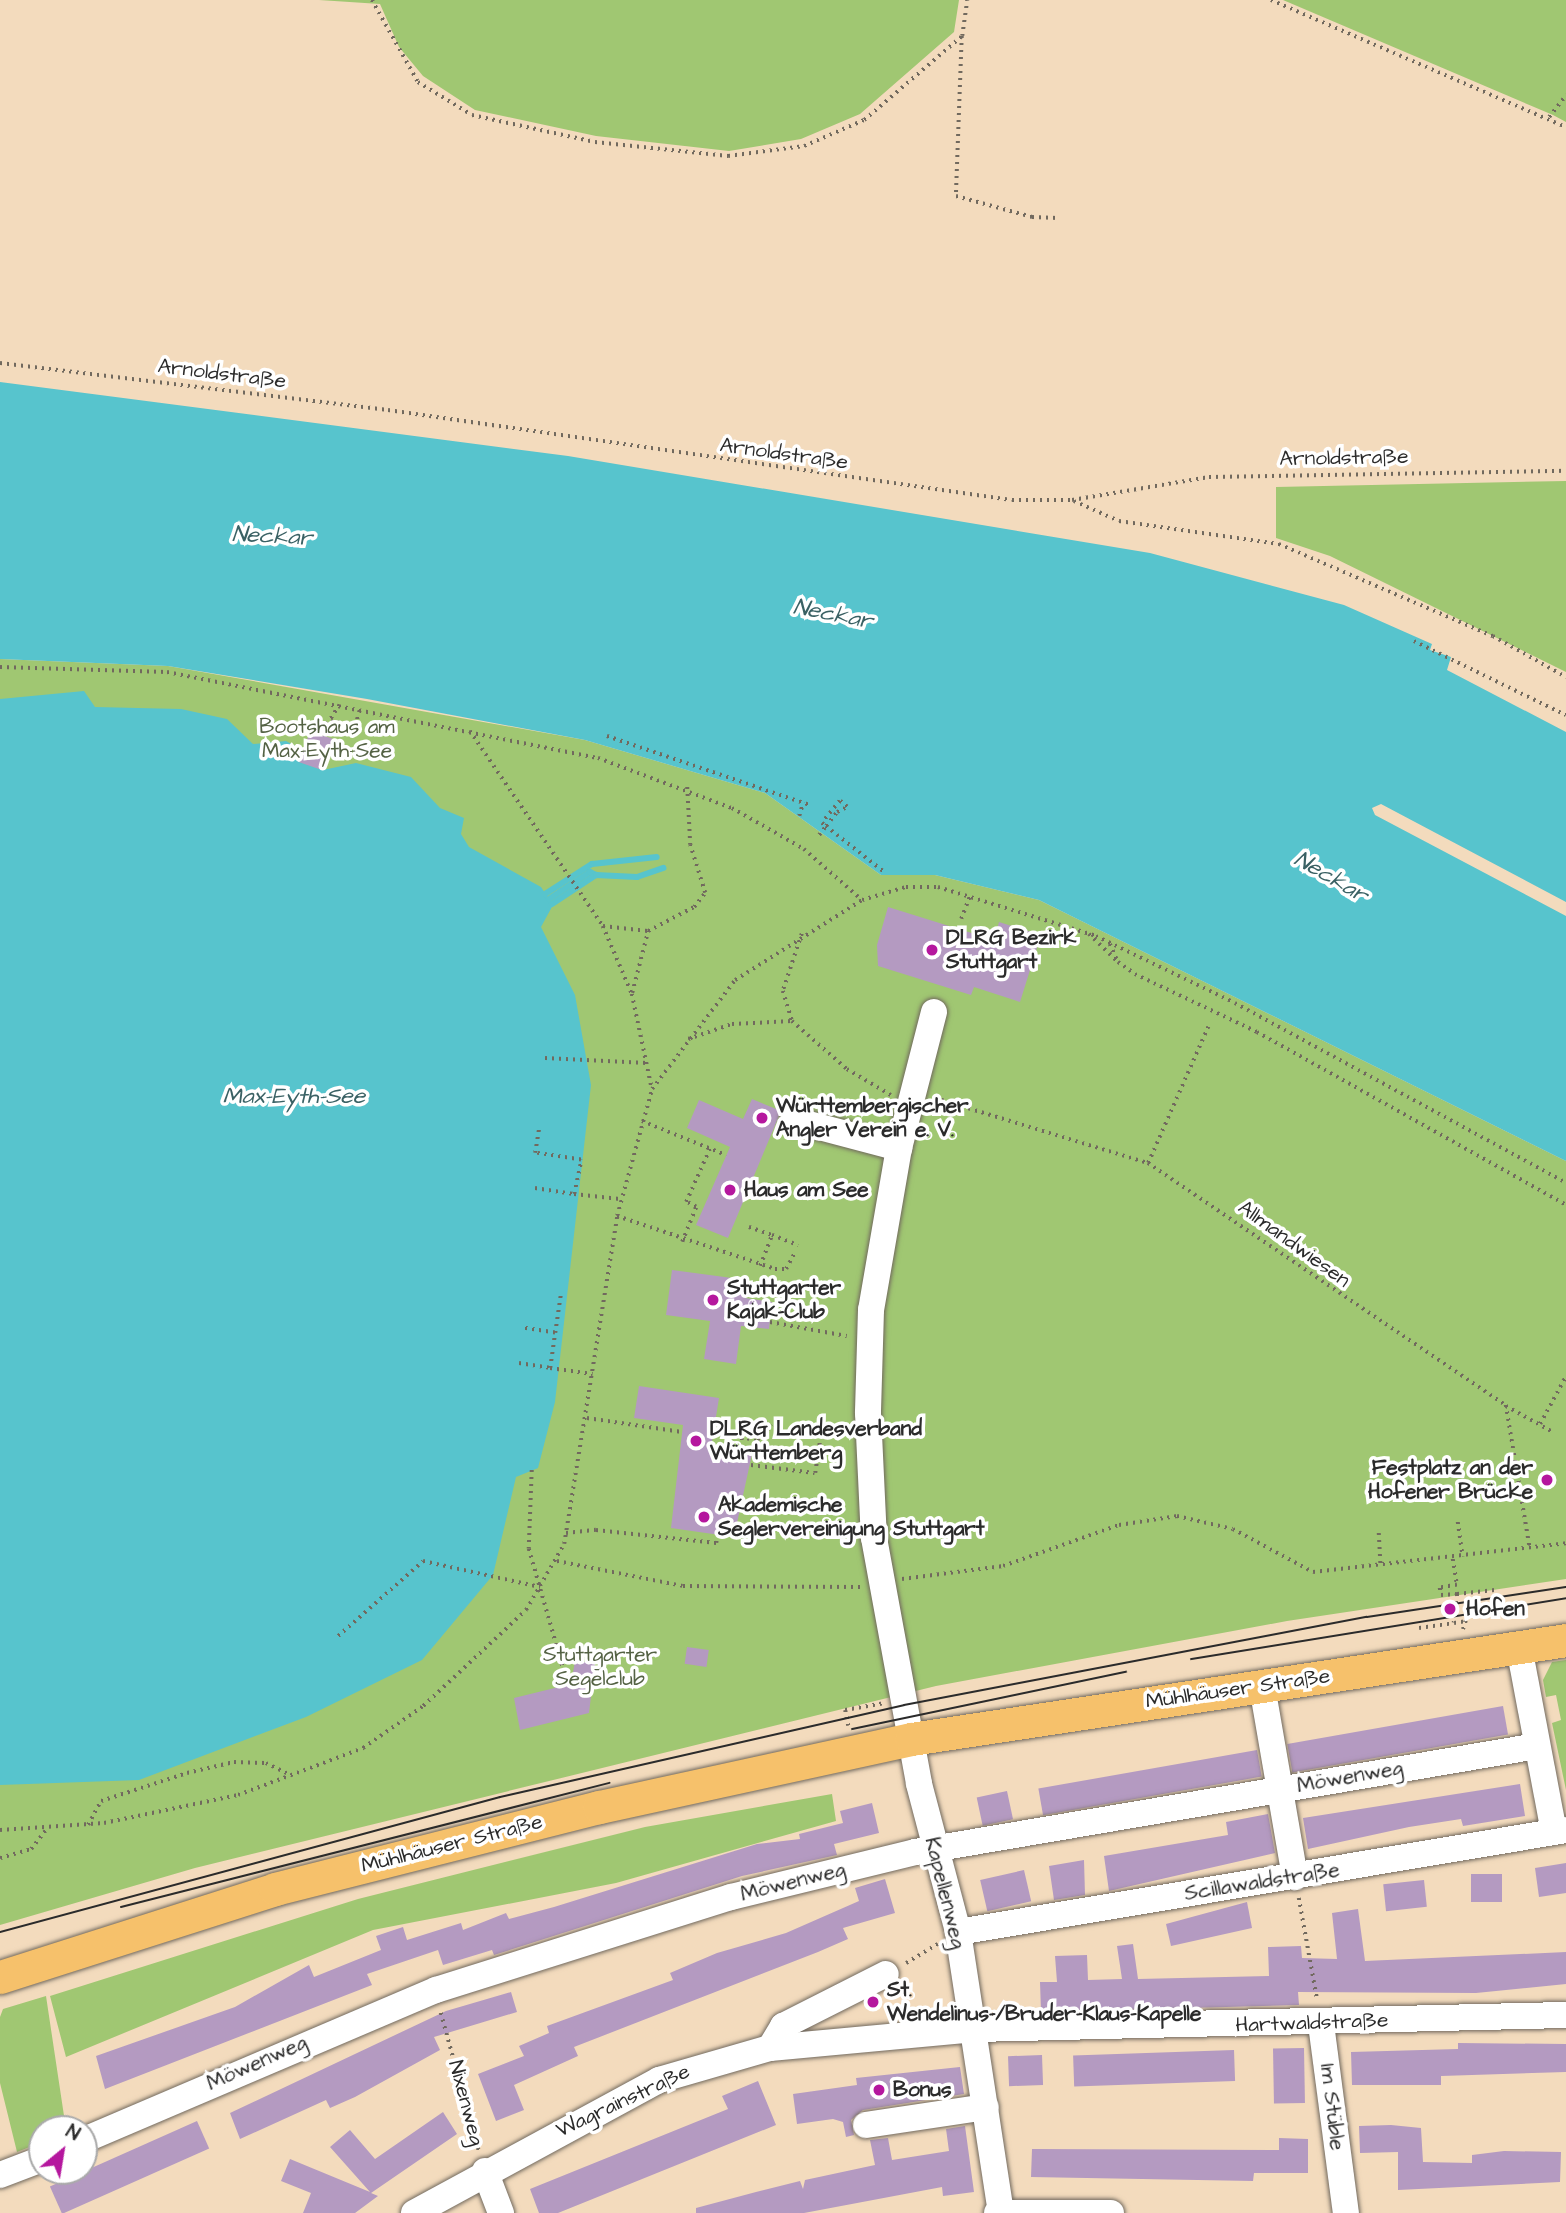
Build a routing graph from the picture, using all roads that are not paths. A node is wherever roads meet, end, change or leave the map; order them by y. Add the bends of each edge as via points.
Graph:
1 (934, 1012) dead end
2 (793, 1121) dead end
3 (899, 1148) junction
4 (1566, 1640) edge
5 (1518, 1647) junction
6 (1262, 1686) junction
7 (911, 1739) junction
8 (1537, 1746) junction
9 (1282, 1788) junction
10 (1560, 1831) edge
11 (934, 1849) junction
12 (1296, 1877) junction
13 (958, 1932) junction
14 (886, 1974) road end
15 (1, 1978) edge
16 (1566, 2015) edge
17 (1321, 2024) junction
18 (975, 2029) junction
19 (771, 2048) junction
20 (986, 2107) junction
21 (866, 2125) dead end
22 (98, 2134) edge
23 (28, 2164) edge
24 (485, 2171) junction
25 (0, 2175) edge
26 (414, 2213) edge
27 (501, 2213) edge
28 (1000, 2213) edge
29 (1111, 2213) edge
30 (1346, 2213) edge

1 - 3 street
2 - 3 street
3 - 7 street via 902,1182 869,1340 879,1584
4 - 5 main road, Mühlhäuser Straße
5 - 6 main road, Mühlhäuser Straße
5 - 8 street
6 - 7 main road, Mühlhäuser Straße
6 - 9 street
7 - 11 street, Kapellenweg
7 - 15 main road, Mühlhäuser Straße via 599,1807 275,1889
8 - 9 street, Möwenweg
8 - 10 street
9 - 11 street, Möwenweg
9 - 12 street
10 - 12 street, Scillawaldstraße
11 - 13 street, Kapellenweg
11 - 22 street, Möwenweg via 625,1927 436,1990
12 - 13 street, Scillawaldstraße
13 - 18 street, Kapellenweg
14 - 19 street via 783,2026
16 - 17 street, Hartwaldstraße
17 - 18 street, Hartwaldstraße
17 - 30 street, Im Stüble
18 - 19 street, Wagrainstraße
18 - 20 street, Kapellenweg
19 - 24 street, Wagrainstraße via 659,2080
20 - 21 street
20 - 28 street, Kapellenweg
23 - 25 street
24 - 26 street, Wagrainstraße
24 - 27 street, Nixenweg
28 - 29 street

